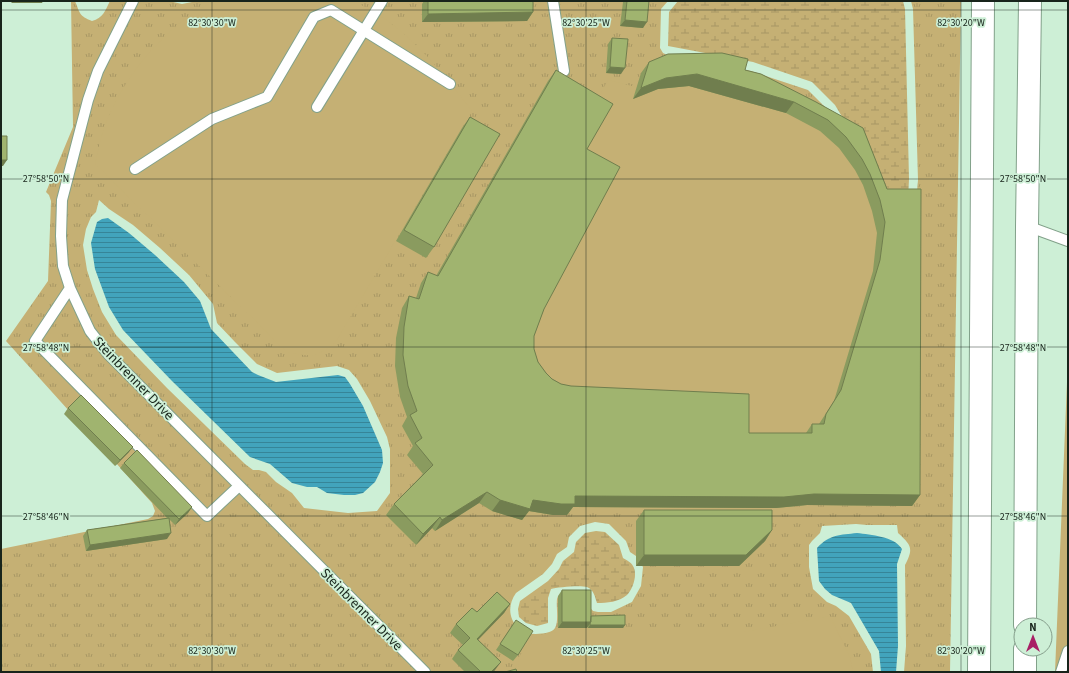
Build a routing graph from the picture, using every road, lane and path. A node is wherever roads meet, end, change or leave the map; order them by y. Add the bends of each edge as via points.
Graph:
1 (133, 1) edge
2 (382, 1) edge
3 (553, 1) edge
4 (983, 1) edge
5 (1030, 2) edge
6 (364, 30) junction
7 (564, 71) dead end
8 (450, 84) dead end
9 (317, 107) dead end
10 (135, 169) dead end
11 (1027, 226) junction
12 (1068, 241) edge
13 (70, 288) junction
14 (239, 486) junction
15 (1025, 617) edge
16 (1068, 651) edge
17 (1025, 657) edge
18 (425, 672) edge
19 (979, 672) edge
20 (1025, 672) edge
21 (1061, 672) edge

1 - 13 lane, Steinbrenner Drive via 98,71 62,200 63,266
2 - 6 lane
3 - 7 lane
4 - 19 main road
5 - 11 main road
6 - 8 lane
6 - 9 lane
6 - 10 lane via 331,10 314,17 268,97 212,119
11 - 12 lane
11 - 15 main road
13 - 14 lane, Steinbrenner Drive via 90,331 108,354
13 - 14 lane via 34,341 207,516
14 - 18 lane, Steinbrenner Drive
16 - 21 lane
17 - 20 main road

